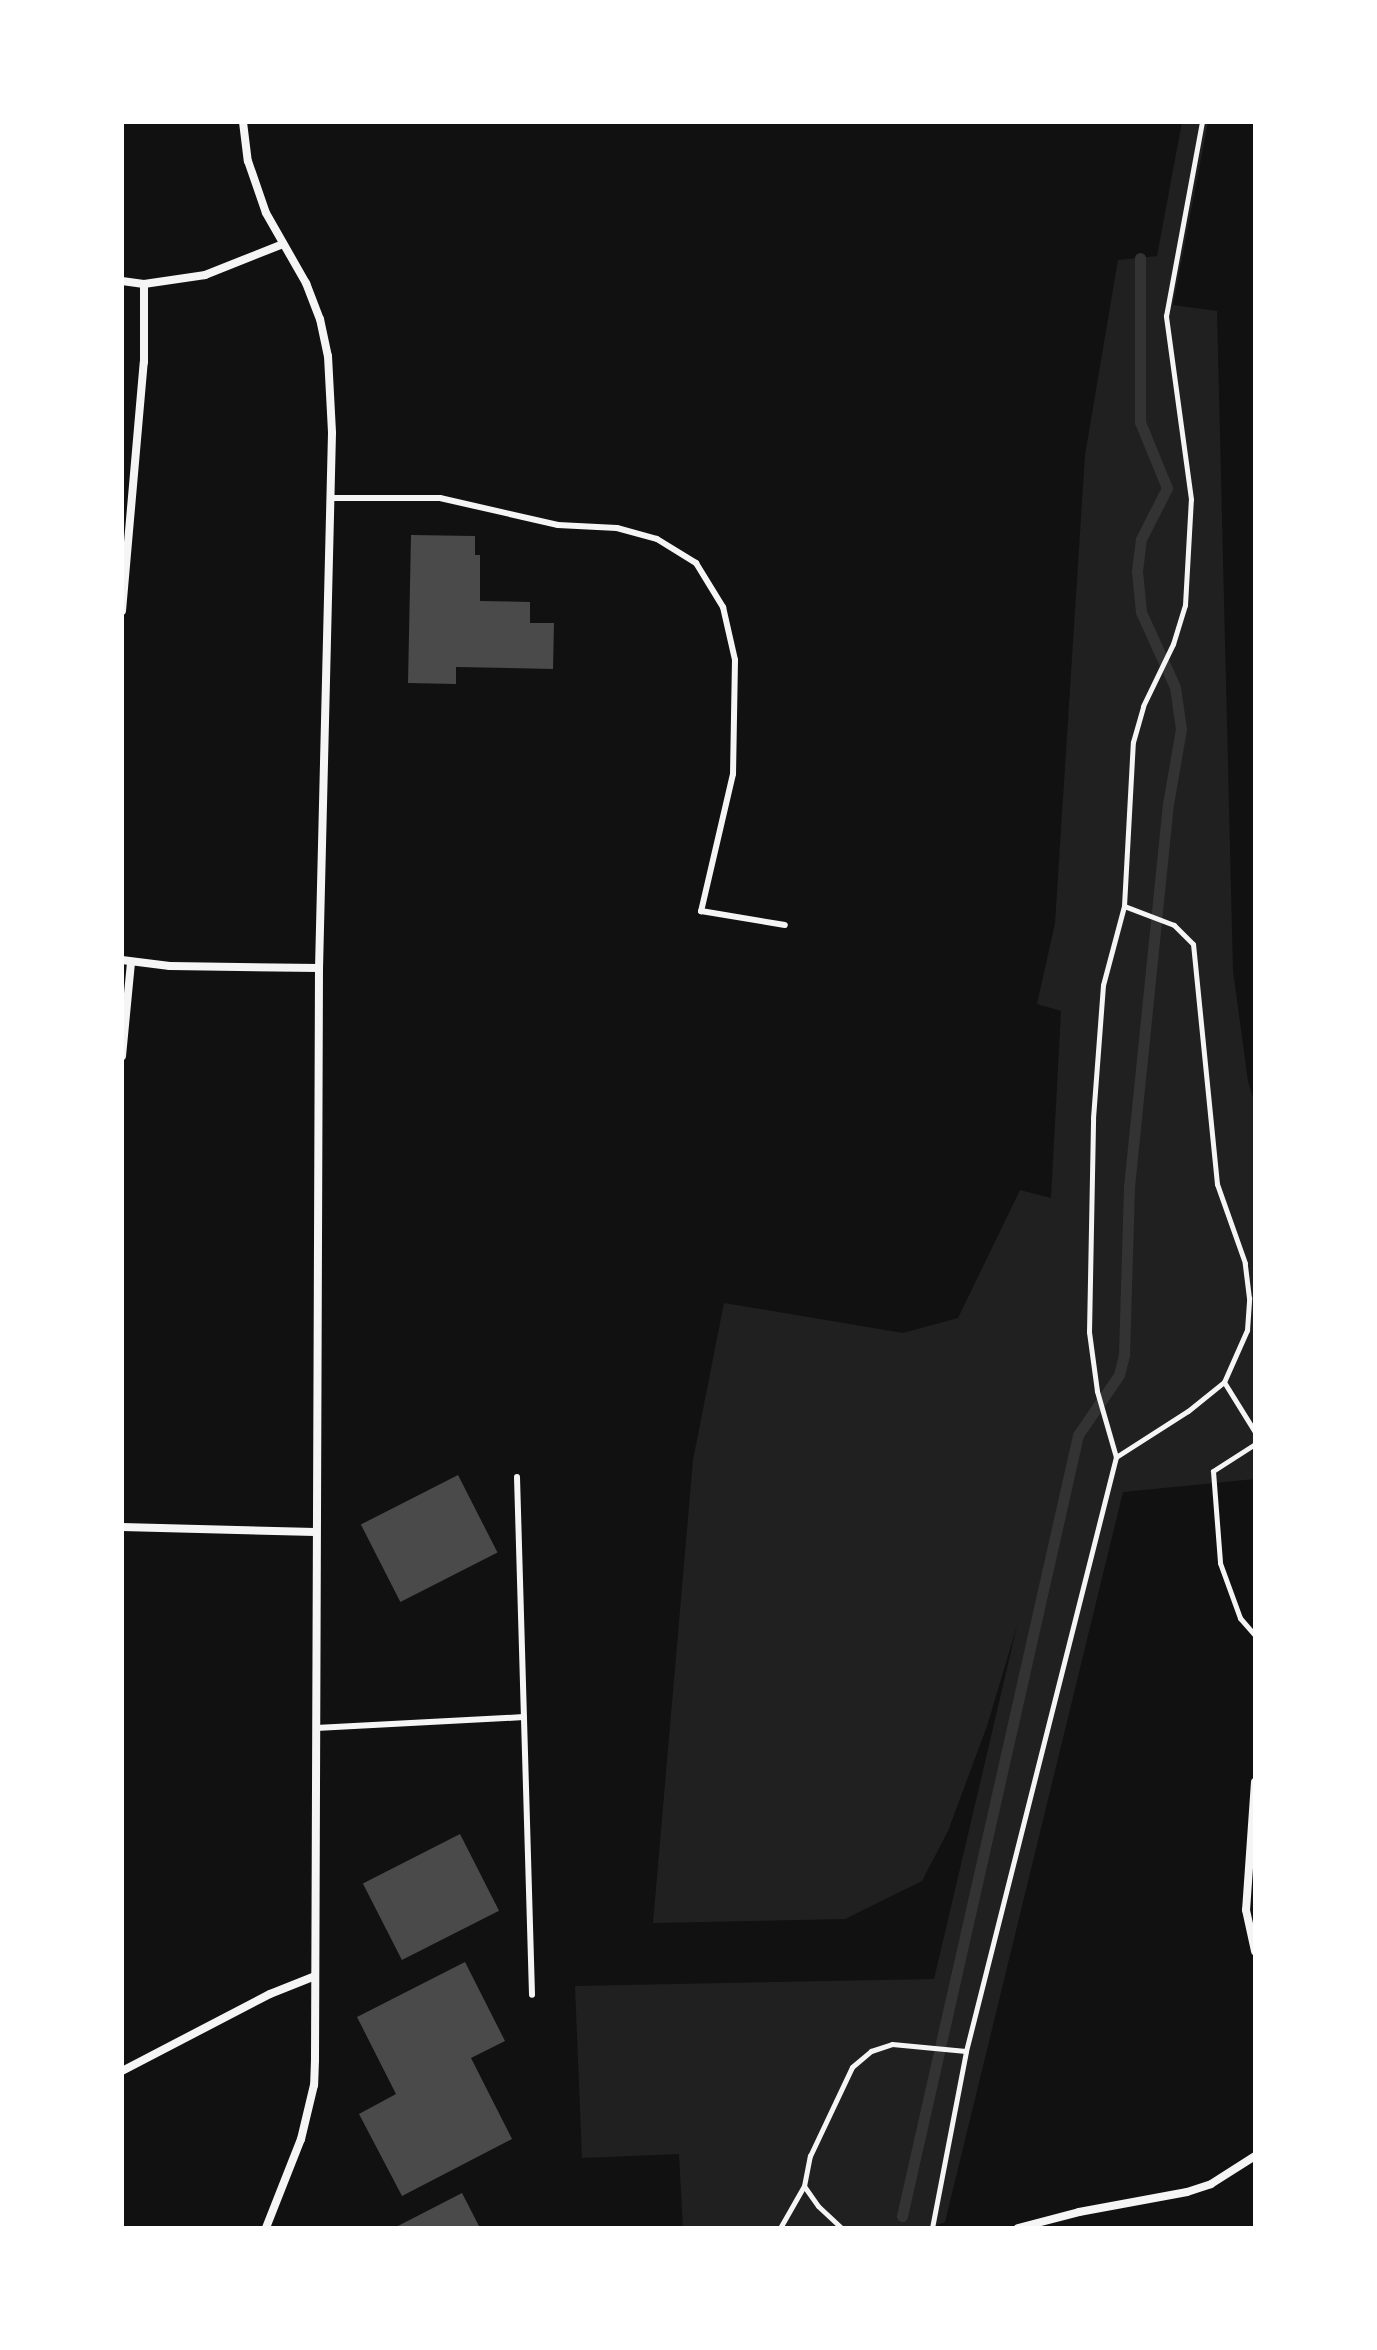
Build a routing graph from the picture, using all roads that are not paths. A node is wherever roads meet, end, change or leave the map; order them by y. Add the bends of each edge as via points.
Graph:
1 (243, 122) edge
2 (283, 244) junction
3 (122, 281) edge
4 (144, 284) junction
5 (330, 498) junction
6 (124, 576) edge
7 (122, 611) edge
8 (785, 925) dead end
9 (127, 961) edge
10 (319, 968) junction
11 (122, 1056) edge
12 (517, 1477) dead end
13 (122, 1527) edge
14 (315, 1532) junction
15 (524, 1717) junction
16 (314, 1729) junction
17 (1255, 1782) edge
18 (1255, 1951) edge
19 (315, 1976) junction
20 (532, 1995) dead end
21 (122, 2071) edge
22 (1255, 2156) edge
23 (266, 2228) edge
24 (1018, 2228) edge

1 - 2 street via 254,178
2 - 4 street via 205,275
2 - 5 street via 310,292 327,347
3 - 4 street
4 - 6 street via 144,362
5 - 8 lane via 440,498 558,525 617,528 657,539 696,563 723,607 735,660 733,774 701,911
5 - 10 street
6 - 7 street
9 - 10 street
9 - 11 street
10 - 14 street
12 - 15 lane
13 - 14 street
14 - 16 street
15 - 16 lane
15 - 20 lane
16 - 19 street
17 - 18 street via 1246,1910
19 - 21 street
19 - 23 street via 314,2085 301,2139
22 - 24 street via 1187,2192

